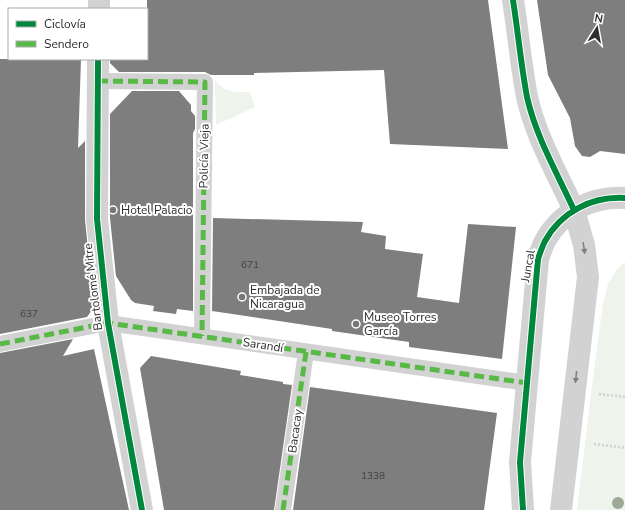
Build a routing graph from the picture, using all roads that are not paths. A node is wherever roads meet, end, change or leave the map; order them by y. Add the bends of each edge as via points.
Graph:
1 (513, 0) edge
2 (98, 60) edge
3 (98, 81) junction
4 (625, 198) edge
5 (574, 210) junction
6 (108, 324) junction
7 (202, 336) junction
8 (0, 344) edge
9 (306, 352) junction
10 (527, 383) junction
11 (142, 510) edge
12 (283, 510) edge
13 (523, 510) edge
14 (561, 510) edge

1 - 5 street via 527,97 538,133
2 - 3 street, Bartolomé Mitre
3 - 6 street, Bartolomé Mitre via 97,219
3 - 7 street, Policía Vieja via 205,82
4 - 5 street, Juncal via 612,197 590,202
5 - 10 street, Juncal via 556,225 545,241 538,259
5 -> 14 street via 584,244 588,277
6 - 7 street, Sarandí
6 - 8 street, Sarandí
6 - 11 street, Bartolomé Mitre
7 - 9 street, Sarandí
9 - 10 street, Sarandí
9 - 12 street, Bacacay
10 - 13 street, Juncal via 520,462

